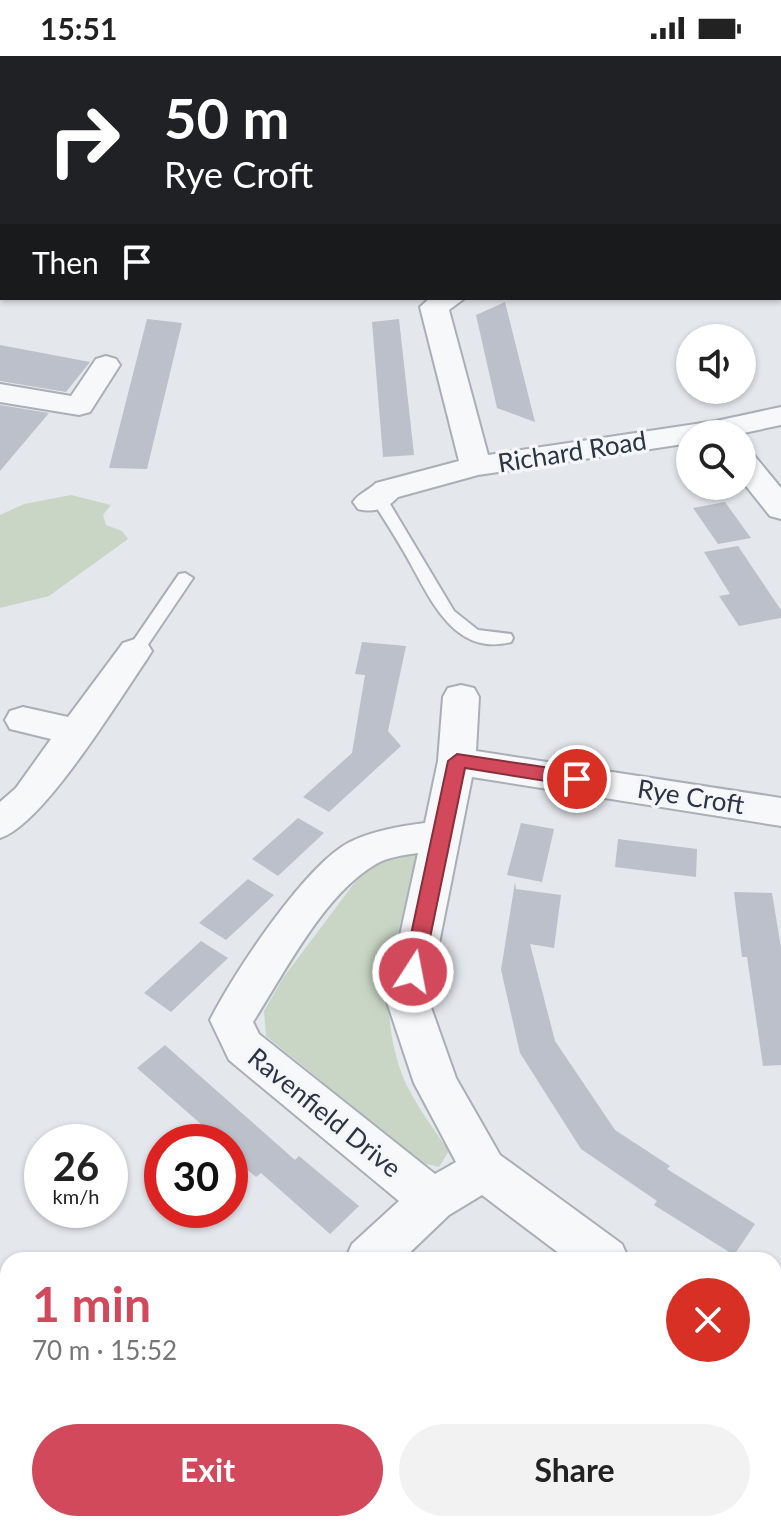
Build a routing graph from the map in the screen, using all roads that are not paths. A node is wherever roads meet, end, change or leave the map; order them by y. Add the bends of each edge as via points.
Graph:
1 (447, 300) edge
2 (106, 365) dead end
3 (0, 393) edge
4 (781, 416) edge
5 (756, 422) edge
6 (676, 438) edge
7 (476, 466) junction
8 (756, 478) edge
9 (374, 501) joint
10 (781, 509) edge
11 (185, 578) dead end
12 (505, 638) dead end
13 (135, 651) joint
14 (461, 697) dead end
15 (12, 717) edge
16 (75, 732) junction
17 (457, 761) junction
18 (781, 812) edge
19 (0, 824) edge
20 (440, 835) junction
21 (484, 1169) junction
22 (433, 1200) junction
23 (378, 1252) edge
24 (594, 1252) edge

1 - 7 street via 434,307
2 - 3 street via 79,406
4 - 5 street, Richard Road
6 - 7 street, Richard Road
7 - 9 street, Richard Road via 387,490
8 - 10 street
9 - 12 lane via 457,625 479,638
11 - 13 lane
13 - 16 street
14 - 17 street
15 - 16 street
16 - 19 street via 29,798
17 - 18 street, Rye Croft
17 - 20 street
20 - 21 street via 407,999 436,1083
20 - 22 street, Ravenfield Drive via 362,854 326,882 231,1020 244,1047
21 - 22 street
21 - 24 street
22 - 23 street

